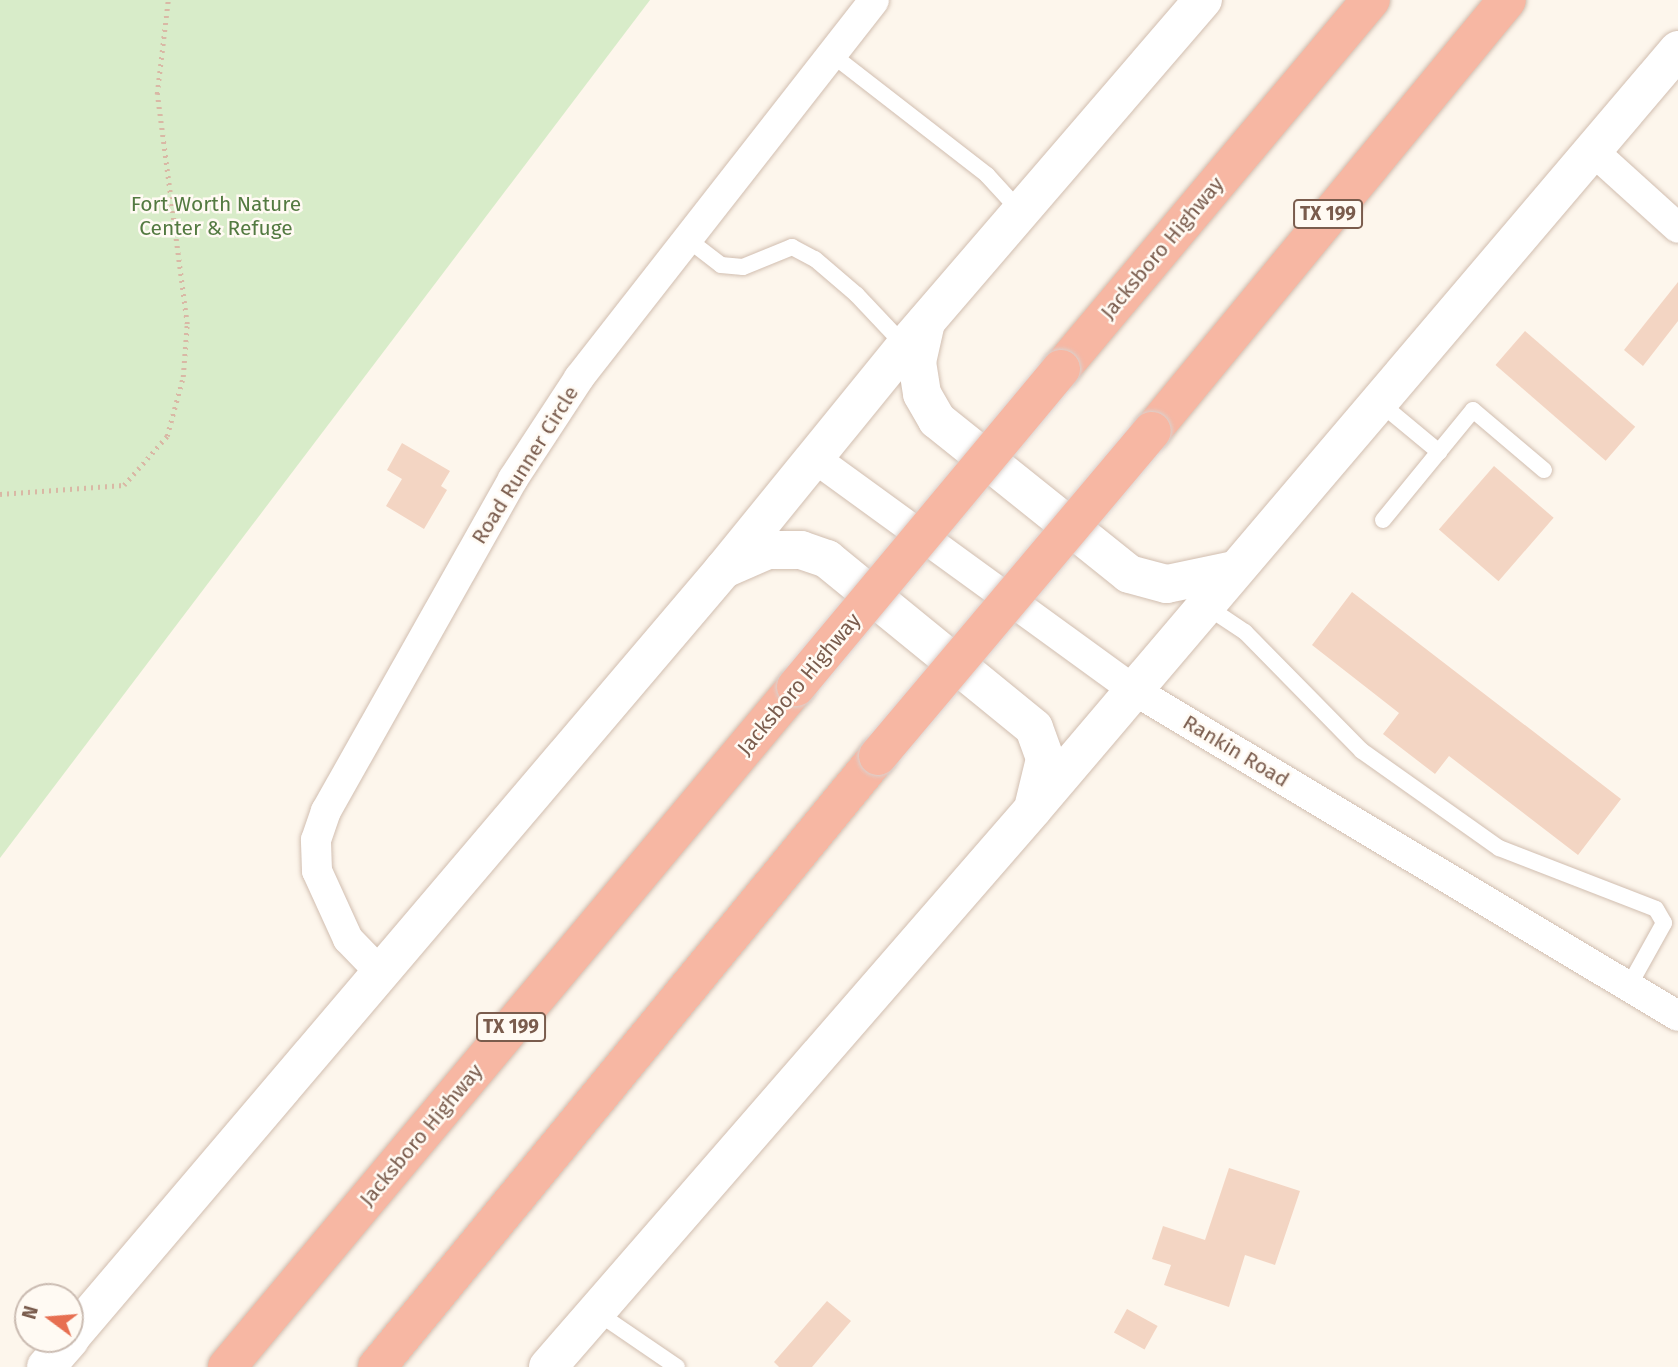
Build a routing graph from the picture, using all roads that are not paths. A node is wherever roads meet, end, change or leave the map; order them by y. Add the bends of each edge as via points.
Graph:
1 (874, 0) edge
2 (1203, 0) edge
3 (1371, 0) edge
4 (1507, 0) edge
5 (1678, 50) edge
6 (830, 52) junction
7 (1594, 152) junction
8 (1021, 212) junction
9 (1678, 228) edge
10 (686, 238) junction
11 (915, 334) junction
12 (1380, 402) junction
13 (1439, 452) junction
14 (813, 457) junction
15 (1544, 470) dead end
16 (1383, 520) dead end
17 (723, 570) junction
18 (1234, 570) junction
19 (1206, 605) junction
20 (1132, 689) junction
21 (1033, 809) junction
22 (380, 972) junction
23 (1629, 986) junction
24 (1678, 1016) edge
25 (595, 1311) junction
26 (84, 1322) edge
27 (58, 1353) edge
28 (46, 1367) edge
29 (227, 1367) edge
30 (377, 1367) edge
31 (548, 1367) edge
32 (677, 1367) edge

1 - 6 street, Road Runner Circle
2 - 8 main road
3 - 29 highway, Jacksboro Highway / TX 199, bridge
4 - 30 highway, TX 199, bridge
5 - 7 main road
6 - 8 lane via 987,175
6 - 10 street, Road Runner Circle
7 - 9 street
7 - 12 main road
8 - 11 main road
10 - 11 lane via 721,265 743,267 792,247
10 - 22 street, Road Runner Circle via 579,378 513,479 326,811 316,840 317,871 348,939
11 - 14 main road
11 - 18 main road via 922,394 937,420 1129,573 1167,584
12 - 13 lane
12 - 18 main road
13 - 15 lane via 1473,410
13 - 16 lane
14 - 17 main road
14 - 20 street, Rankin Road
17 - 21 main road via 768,550 802,550 827,559 1034,729 1045,759
17 - 22 main road
18 - 19 main road
19 - 20 main road
19 - 23 lane via 1245,632 1362,751 1499,848 1656,909 1664,923
20 - 21 main road
20 - 23 street, Rankin Road
21 - 25 main road
22 - 26 main road
23 - 24 street, Rankin Road
25 - 31 main road
25 - 32 lane
27 - 28 main road

